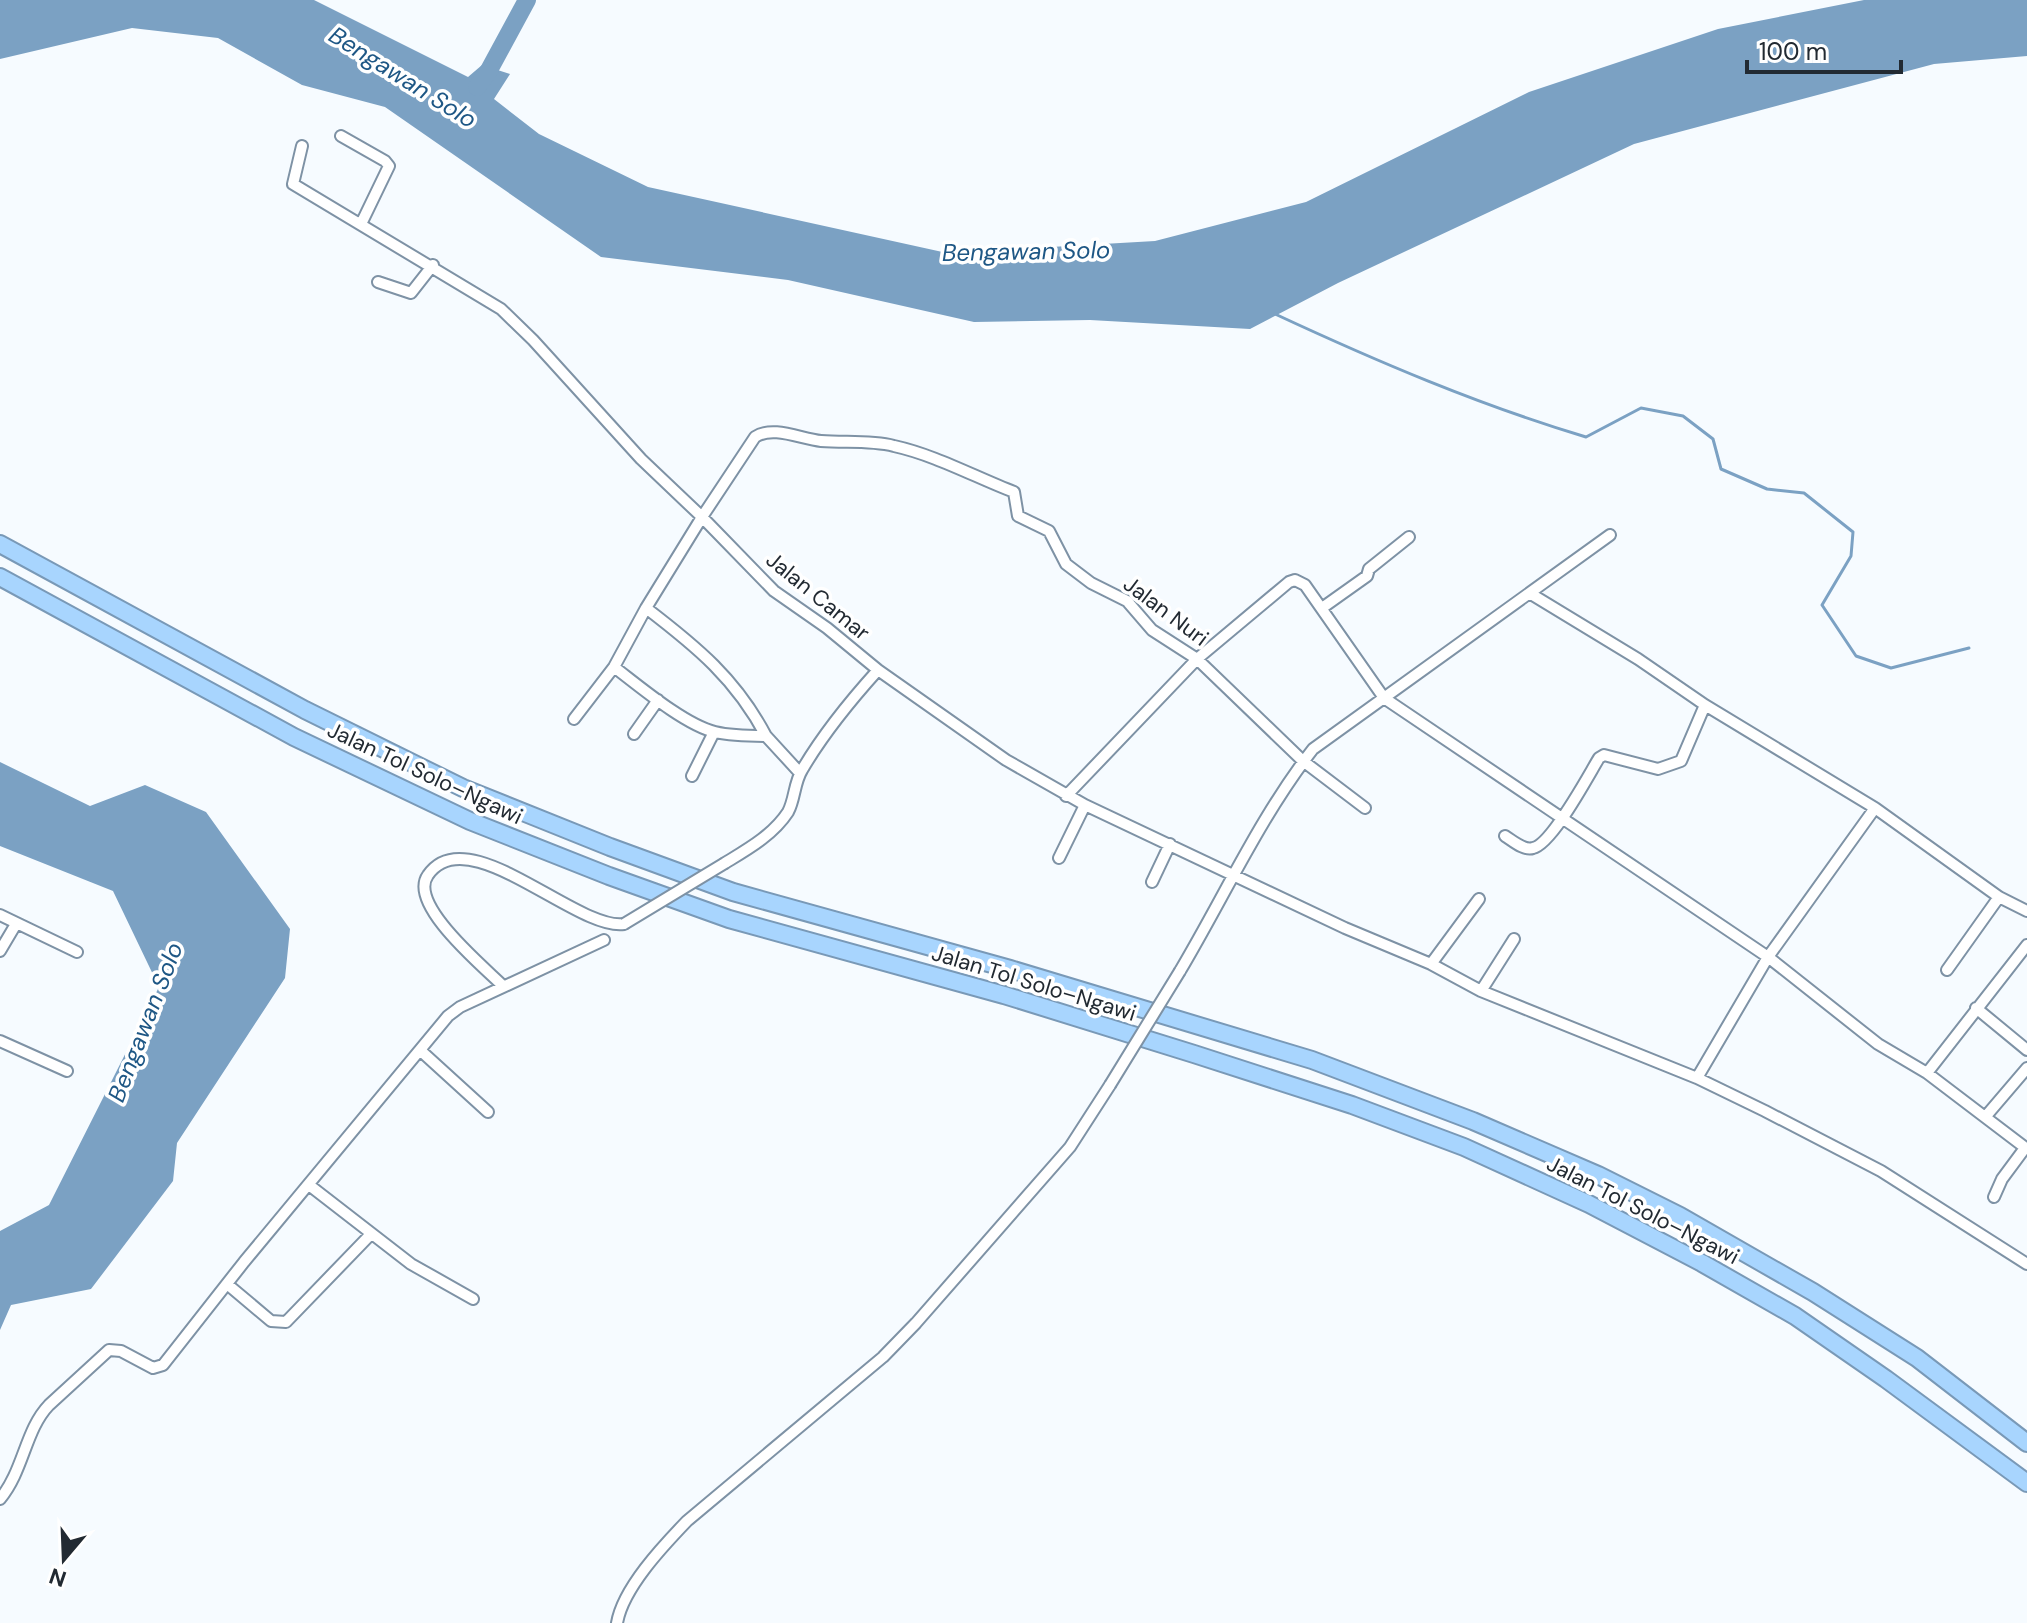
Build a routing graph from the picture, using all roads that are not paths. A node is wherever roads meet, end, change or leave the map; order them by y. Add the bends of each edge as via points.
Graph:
1 (341, 136) dead end
2 (302, 146) dead end
3 (361, 224) junction
4 (433, 265) junction
5 (378, 282) dead end
6 (702, 517) junction
7 (1610, 535) dead end
8 (1409, 537) dead end
9 (0, 544) edge
10 (0, 577) edge
11 (1531, 594) junction
12 (646, 608) junction
13 (1322, 608) junction
14 (1197, 659) junction
15 (614, 667) junction
16 (878, 670) junction
17 (1384, 698) junction
18 (658, 700) junction
19 (1705, 705) junction
20 (574, 719) dead end
21 (714, 732) junction
22 (634, 734) dead end
23 (766, 736) junction
24 (1303, 761) junction
25 (800, 773) junction
26 (692, 776) dead end
27 (1066, 796) junction
28 (1085, 805) junction
29 (1365, 808) dead end
30 (1875, 808) junction
31 (1563, 817) junction
32 (1505, 836) dead end
33 (1170, 844) junction
34 (1059, 858) dead end
35 (1234, 875) junction
36 (1152, 882) dead end
37 (1999, 897) junction
38 (1479, 899) dead end
39 (2027, 911) edge
40 (0, 915) edge
41 (16, 924) junction
42 (1514, 939) dead end
43 (604, 940) dead end
44 (2027, 945) edge
45 (0, 951) edge
46 (77, 952) dead end
47 (1768, 957) junction
48 (1431, 964) junction
49 (1947, 970) dead end
50 (503, 986) junction
51 (1481, 991) junction
52 (1976, 1008) junction
53 (0, 1041) edge
54 (2027, 1050) edge
55 (421, 1051) junction
56 (2027, 1068) edge
57 (67, 1071) dead end
58 (1927, 1073) junction
59 (1697, 1078) junction
60 (488, 1112) dead end
61 (1986, 1116) junction
62 (2026, 1148) edge
63 (309, 1185) junction
64 (1994, 1197) dead end
65 (371, 1234) junction
66 (2027, 1264) edge
67 (227, 1284) junction
68 (473, 1299) dead end
69 (2027, 1443) edge
70 (2027, 1483) edge
71 (0, 1499) edge
72 (617, 1623) edge

1 - 3 street via 389,166
2 - 3 street, Jalan Camar via 293,184
3 - 4 street, Jalan Camar
4 - 5 street via 411,293
4 - 6 street, Jalan Camar via 508,314 641,459
6 - 12 street
6 - 14 street, Jalan Nuri via 760,434 896,446 1014,492 1018,516 1049,531 1066,564 1127,601 1152,630
6 - 16 street, Jalan Camar via 774,591
7 - 11 street
8 - 13 street
9 - 69 highway, Jalan Tol Solo–Ngawi via 305,710 463,788 610,847 733,892 1312,1060 1598,1175 1813,1292 1917,1358
10 - 70 highway, Jalan Tol Solo–Ngawi via 294,737 470,821 609,876 729,919 1194,1054 1478,1153 1589,1204 1795,1316
11 - 17 street
11 - 19 street
12 - 15 street
12 - 23 street via 739,691
13 - 14 street via 1305,585 1289,582
13 - 17 street
14 - 24 street, Jalan Nuri
14 - 27 street
15 - 18 street
15 - 20 street
16 - 25 street
16 - 27 street, Jalan Camar
17 - 24 street via 1325,737
17 - 31 street
18 - 21 street
18 - 22 street
19 - 30 street
19 - 31 street via 1681,761 1658,769 1604,755
21 - 23 street
21 - 26 street
23 - 25 street
24 - 29 street, Jalan Nuri
24 - 35 street
25 - 50 street, bridge via 789,810 774,829 624,924 604,923 481,863 466,859 436,867 426,880 433,913
27 - 28 street, Jalan Camar
28 - 33 street, Jalan Camar
28 - 34 street
30 - 37 street
30 - 47 street
31 - 32 street via 1534,848
31 - 47 street
33 - 35 street, Jalan Camar
33 - 36 street
35 - 48 street, Jalan Camar
35 - 72 street, bridge via 1070,1147 883,1357 664,1545 621,1608
37 - 39 street
37 - 49 street
38 - 48 street
40 - 41 street
41 - 45 street
41 - 46 street
42 - 51 street
43 - 50 street
44 - 52 street
47 - 58 street via 1878,1044
47 - 59 street
48 - 51 street, Jalan Camar
50 - 55 street via 454,1012
51 - 59 street, Jalan Camar
52 - 54 street
52 - 58 street
53 - 57 street
55 - 60 street
55 - 63 street
56 - 61 street
58 - 61 street
59 - 66 street, Jalan Camar via 1881,1171
61 - 62 street
62 - 64 street
63 - 65 street
63 - 67 street
65 - 67 street via 286,1322 271,1321
65 - 68 street
67 - 71 street via 163,1365 153,1368 109,1350 44,1410 20,1468

